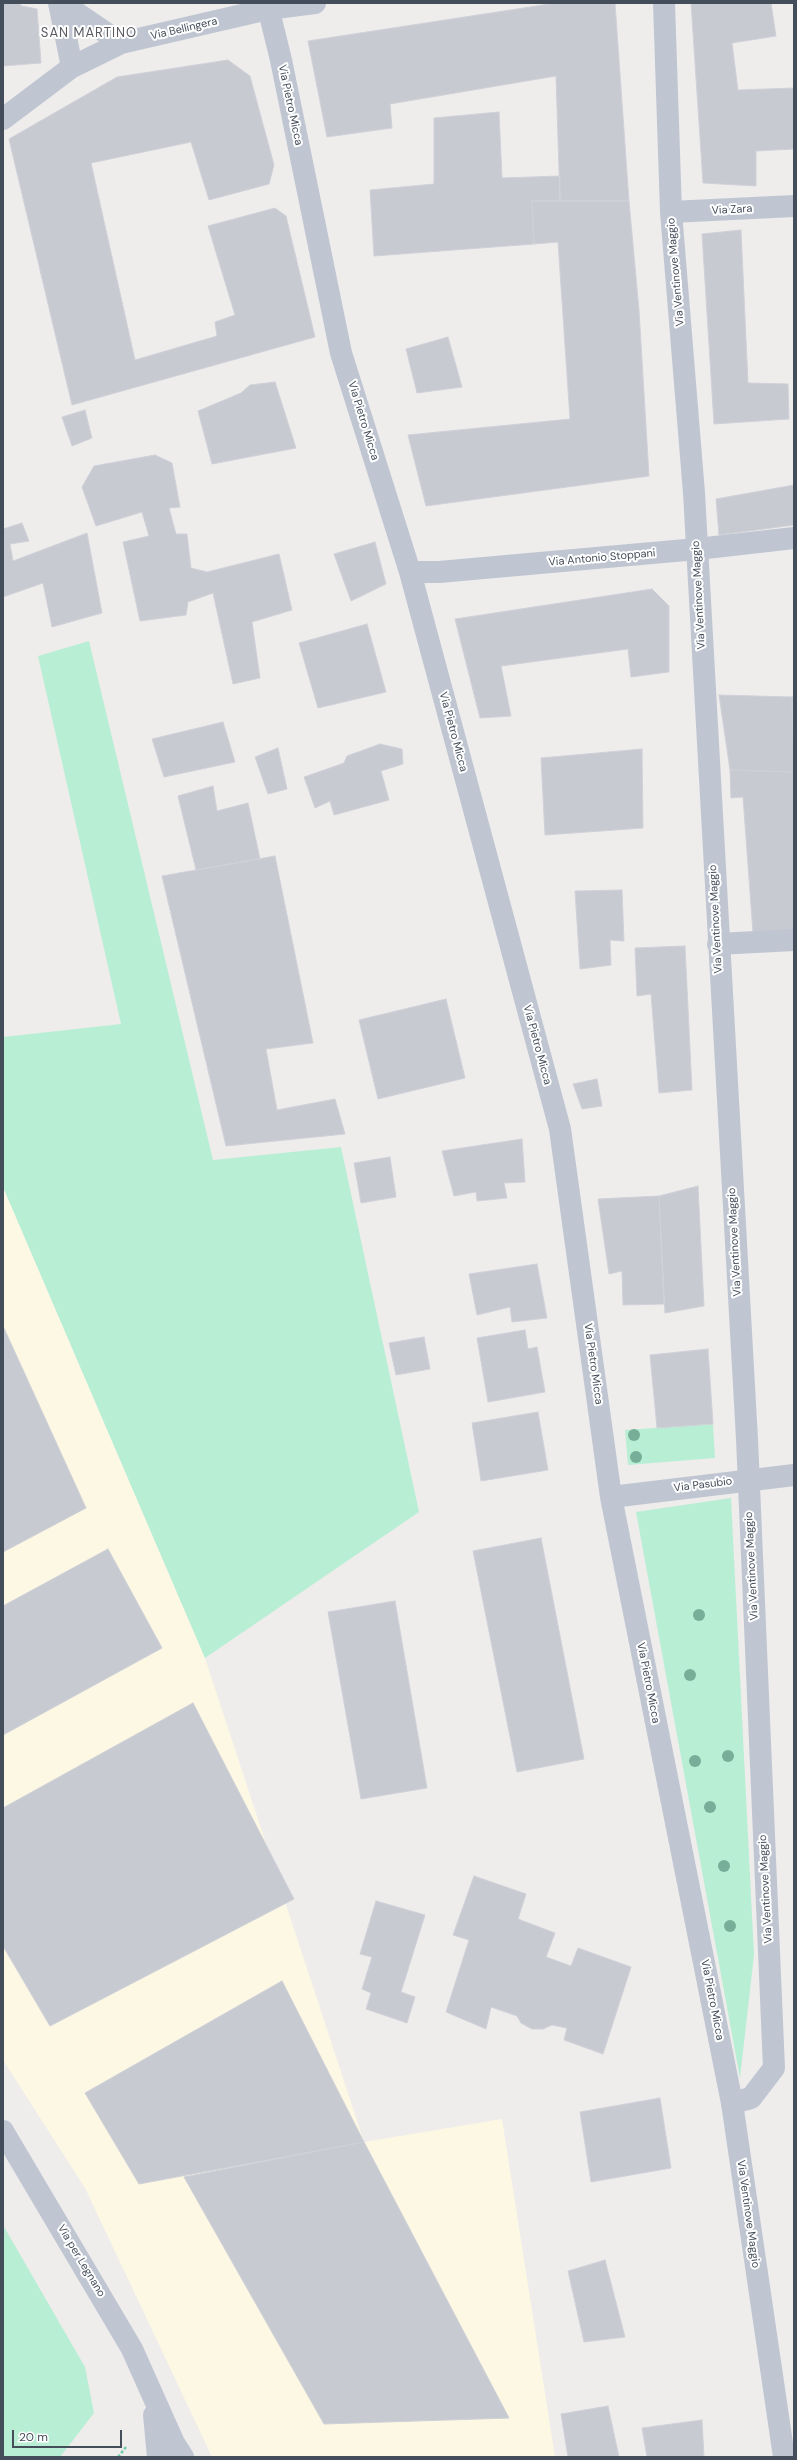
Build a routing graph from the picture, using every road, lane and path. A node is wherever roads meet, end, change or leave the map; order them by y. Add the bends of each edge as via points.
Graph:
1 (61, 3) edge
2 (315, 3) edge
3 (664, 3) edge
4 (267, 6) edge
5 (121, 43) junction
6 (72, 66) junction
7 (3, 119) edge
8 (794, 206) edge
9 (670, 212) junction
10 (794, 538) edge
11 (697, 549) junction
12 (410, 572) junction
13 (794, 940) edge
14 (718, 944) junction
15 (794, 1474) edge
16 (748, 1480) junction
17 (611, 1497) junction
18 (732, 2103) junction
19 (3, 2131) edge
20 (151, 2394) junction
21 (158, 2457) edge
22 (184, 2457) edge
23 (784, 2457) edge

1 - 5 street
1 - 6 street
2 - 4 street, Via Bellingera
3 - 9 street, Via Ventinove Maggio
4 - 5 street, Via Bellingera
4 - 12 street, Via Pietro Micca via 281,60 341,353
5 - 6 street, Via Bellingera
6 - 7 street, Via Bellingera
8 - 9 street, Via Zara
9 - 11 street, Via Ventinove Maggio
10 - 11 street, Via Antonio Stoppani
11 - 12 street, Via Antonio Stoppani via 439,572
11 - 14 street, Via Ventinove Maggio
12 - 17 street, Via Pietro Micca via 560,1129
13 - 14 street
14 - 16 street, Via Ventinove Maggio
15 - 16 street, Via Pasubio
16 - 17 street, Via Pasubio
16 - 18 street, Via Ventinove Maggio via 774,2068 751,2098
17 - 18 street, Via Pietro Micca
18 - 23 street, Via Ventinove Maggio
19 - 20 street, Via per Legnano via 129,2344
20 - 21 street, Via per Legnano
20 - 22 street, Via per Legnano via 174,2443

